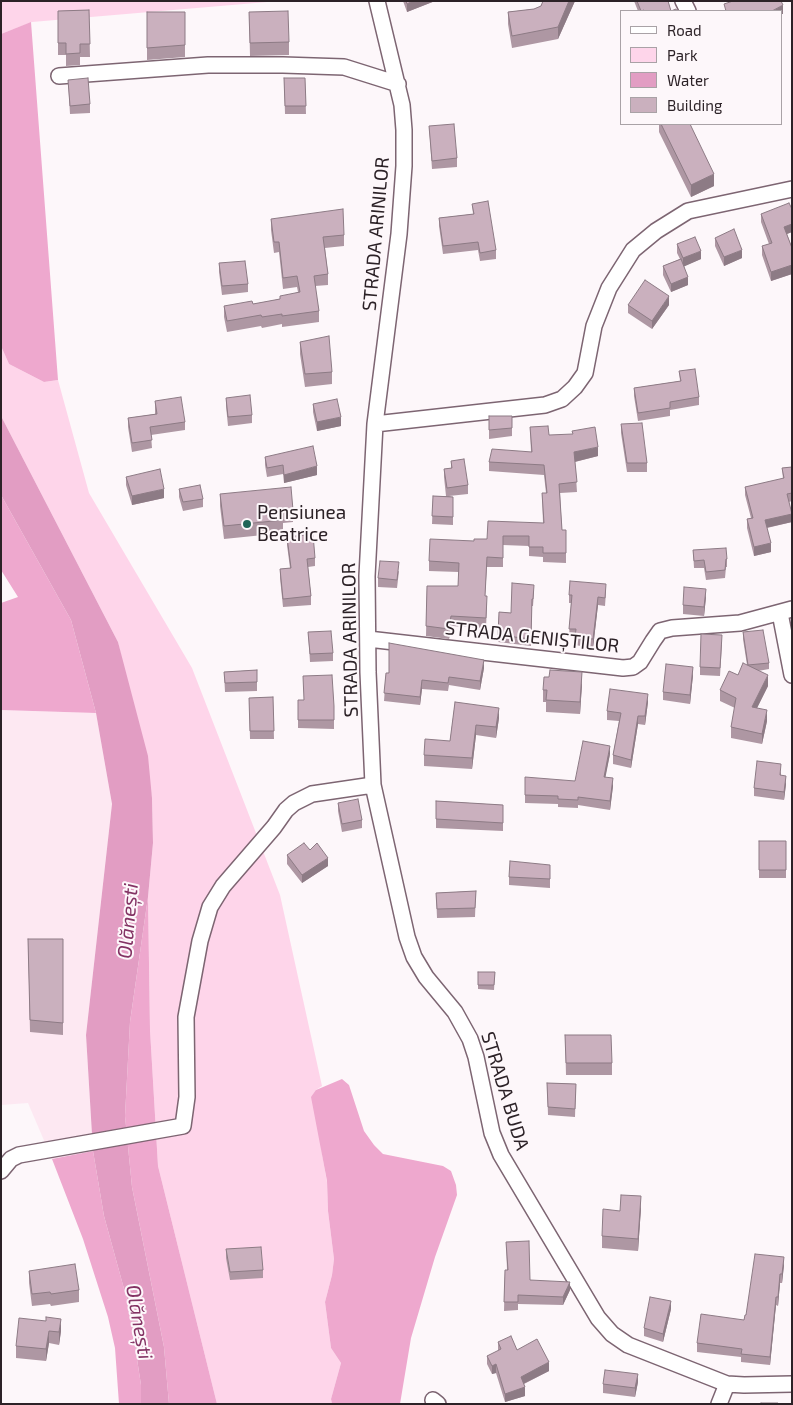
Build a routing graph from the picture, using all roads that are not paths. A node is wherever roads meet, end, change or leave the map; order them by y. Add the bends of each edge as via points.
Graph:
1 (377, 1) edge
2 (59, 76) dead end
3 (398, 84) junction
4 (792, 188) edge
5 (375, 424) junction
6 (786, 611) edge
7 (368, 639) junction
8 (792, 675) edge
9 (373, 785) junction
10 (1, 1171) edge
11 (726, 1384) junction
12 (792, 1384) edge
13 (719, 1404) edge

1 - 3 street, STRADA ARINILOR
2 - 3 street via 208,65 283,65 344,67
3 - 5 street, STRADA ARINILOR via 404,130 404,166 399,234
4 - 5 street via 688,211 633,250 609,288 594,326 585,373 562,399 545,404
5 - 7 street, STRADA ARINILOR via 367,576
6 - 7 street, STRADA GENIȘTILOR via 740,623 660,631 640,662 623,668
6 - 8 street
7 - 9 street, STRADA ARINILOR
9 - 10 street via 312,794 294,803 223,886 210,908 200,941 186,1017 183,1126 19,1155
9 - 11 street, STRADA BUDA via 407,937 414,957 455,1012 470,1039 492,1133 501,1155 598,1318 612,1334 628,1345
11 - 12 street, STRADA BUDA
11 - 13 street

